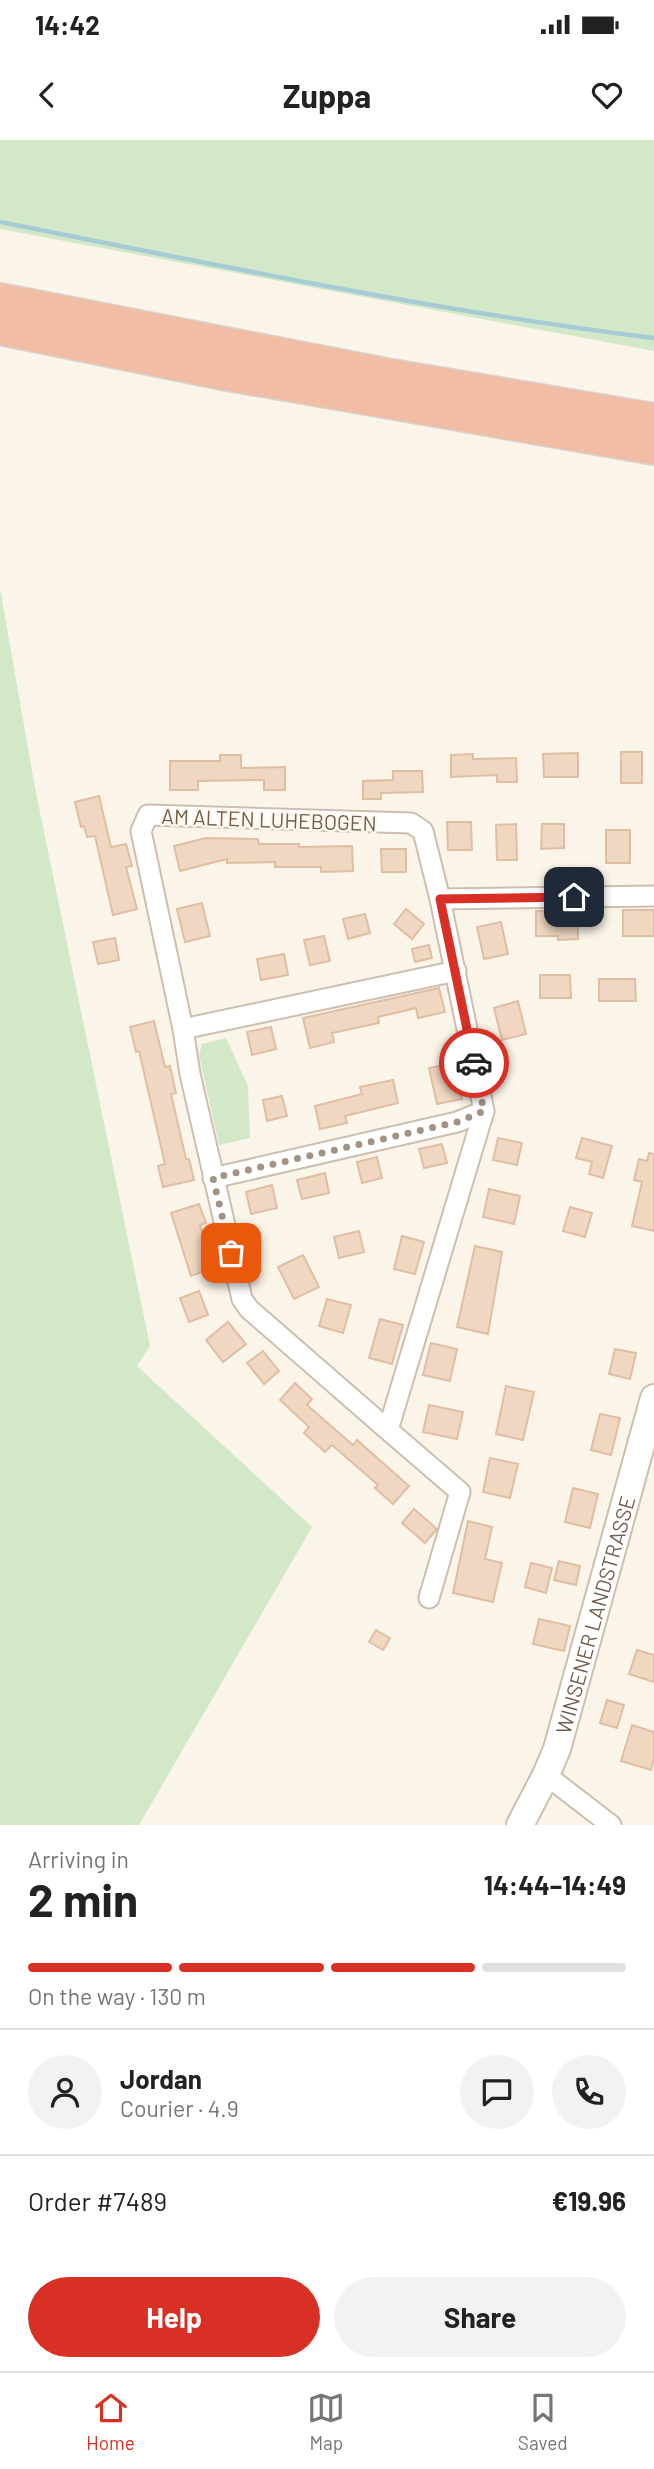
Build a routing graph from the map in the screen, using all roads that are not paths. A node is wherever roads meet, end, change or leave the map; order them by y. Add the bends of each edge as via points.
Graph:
1 (0, 300) edge
2 (0, 327) edge
3 (654, 421) edge
4 (654, 447) edge
5 (654, 896) edge
6 (440, 899) junction
7 (456, 971) junction
8 (183, 1029) junction
9 (484, 1111) junction
10 (213, 1178) junction
11 (654, 1398) edge
12 (388, 1430) junction
13 (429, 1598) dead end
14 (546, 1775) junction
15 (520, 1825) edge
16 (611, 1825) edge

1 - 3 highway via 360,371
2 - 4 highway via 235,374
5 - 6 street
6 - 7 street, AM ALTEN LUHEBOGEN
6 - 8 street, AM ALTEN LUHEBOGEN via 423,831 411,823 148,815 141,831
7 - 8 street
7 - 9 street, AM ALTEN LUHEBOGEN
8 - 10 street, AM ALTEN LUHEBOGEN
9 - 10 street via 457,1122
9 - 12 street, AM ALTEN LUHEBOGEN
10 - 12 street, AM ALTEN LUHEBOGEN via 242,1299
11 - 14 main road, WINSENER LANDSTRASSE via 564,1725
12 - 13 street, AM ALTEN LUHEBOGEN via 460,1492
14 - 15 main road, WINSENER LANDSTRASSE
14 - 16 street

